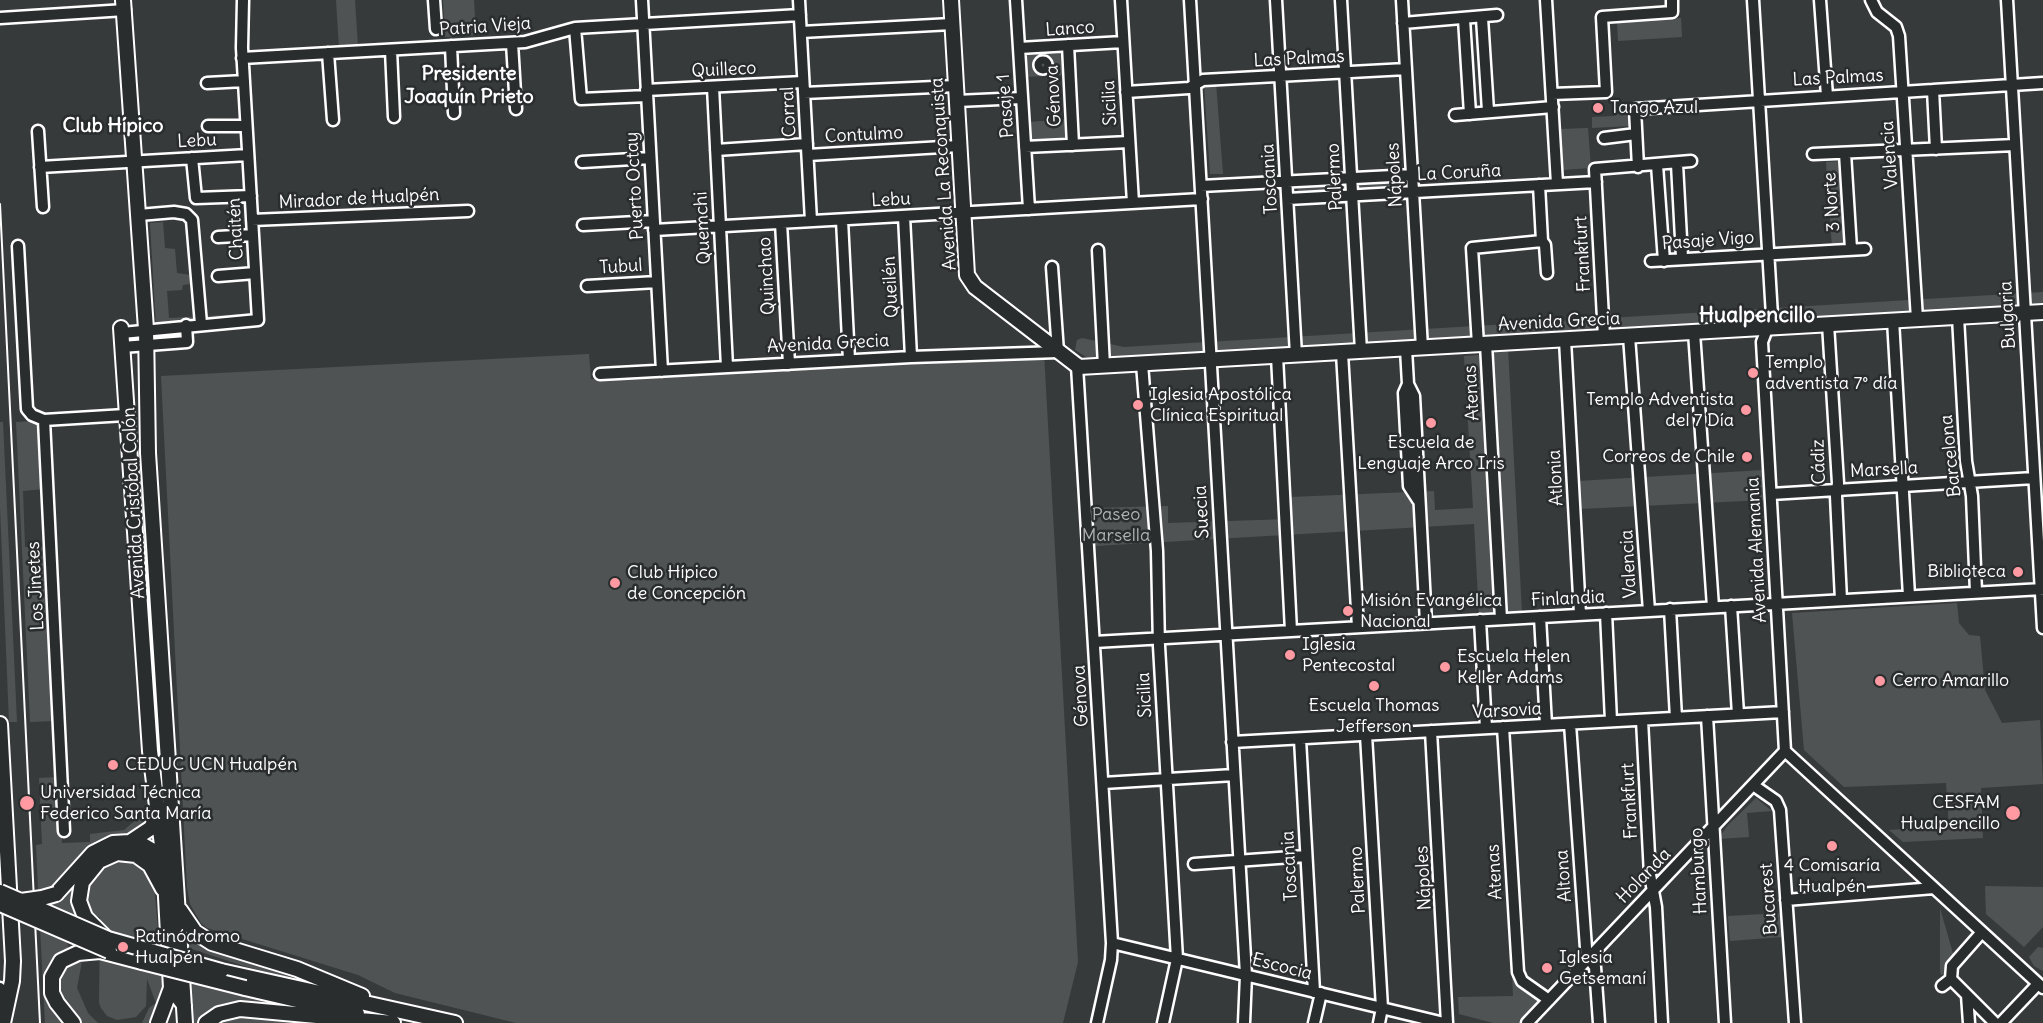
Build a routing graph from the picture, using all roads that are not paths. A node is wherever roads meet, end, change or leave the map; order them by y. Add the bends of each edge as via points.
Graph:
1 (243, 0) edge
2 (434, 0) edge
3 (642, 0) edge
4 (799, 0) edge
5 (951, 0) edge
6 (1016, 0) edge
7 (1121, 0) edge
8 (1190, 0) edge
9 (1276, 0) edge
10 (1341, 0) edge
11 (1402, 0) edge
12 (1546, 0) edge
13 (1672, 0) edge
14 (1753, 0) edge
15 (1820, 0) edge
16 (1871, 0) edge
17 (2007, 0) edge
18 (124, 5) edge
19 (800, 15) junction
20 (1497, 15) dead end
21 (0, 18) edge
22 (1482, 18) junction
23 (1464, 19) junction
24 (1403, 23) junction
25 (643, 24) junction
26 (952, 24) junction
27 (575, 28) junction
28 (436, 29) dead end
29 (801, 32) junction
30 (1123, 42) junction
31 (512, 43) junction
32 (1068, 45) junction
33 (451, 46) junction
34 (1019, 48) junction
35 (391, 50) junction
36 (328, 53) junction
37 (242, 58) junction
38 (1406, 69) junction
39 (1346, 73) junction
40 (1281, 76) junction
41 (244, 81) junction
42 (803, 82) junction
43 (207, 83) dead end
44 (2043, 83) edge
45 (1195, 84) junction
46 (2012, 85) junction
47 (956, 86) junction
48 (713, 87) junction
49 (1933, 90) junction
50 (1903, 91) junction
51 (1126, 92) junction
52 (647, 93) junction
53 (804, 93) junction
54 (1552, 94) junction
55 (1827, 96) junction
56 (1022, 98) junction
57 (1759, 99) junction
58 (957, 101) junction
59 (1552, 108) junction
60 (516, 109) dead end
61 (1488, 111) junction
62 (454, 113) dead end
63 (1470, 114) junction
64 (1455, 115) dead end
65 (394, 117) dead end
66 (333, 120) dead end
67 (208, 126) dead end
68 (246, 126) junction
69 (38, 130) dead end
70 (1636, 134) junction
71 (1604, 138) dead end
72 (1129, 142) junction
73 (1073, 145) junction
74 (2015, 145) junction
75 (959, 146) junction
76 (1026, 147) junction
77 (1936, 149) junction
78 (716, 150) junction
79 (807, 150) junction
80 (1906, 150) junction
81 (1845, 153) junction
82 (1814, 154) dead end
83 (248, 155) junction
84 (192, 158) junction
85 (650, 158) junction
86 (135, 160) junction
87 (1691, 161) dead end
88 (582, 162) dead end
89 (1677, 164) junction
90 (1657, 165) junction
91 (40, 167) junction
92 (1638, 167) junction
93 (1412, 174) junction
94 (1351, 178) junction
95 (1287, 181) junction
96 (1596, 182) junction
97 (1557, 184) junction
98 (1539, 185) junction
99 (1201, 186) junction
100 (1413, 192) junction
101 (1352, 195) junction
102 (250, 196) junction
103 (1202, 199) junction
104 (1287, 199) junction
105 (1133, 203) junction
106 (43, 207) dead end
107 (1029, 209) junction
108 (468, 211) dead end
109 (963, 213) junction
110 (139, 215) junction
111 (904, 216) junction
112 (252, 220) junction
113 (842, 220) junction
114 (811, 221) junction
115 (781, 223) junction
116 (583, 225) dead end
117 (654, 226) junction
118 (720, 227) junction
119 (253, 235) junction
120 (218, 237) dead end
121 (1542, 241) junction
122 (18, 246) dead end
123 (1851, 249) junction
124 (1865, 249) dead end
125 (1098, 250) dead end
126 (1768, 253) junction
127 (1682, 257) junction
128 (1651, 261) dead end
129 (1664, 261) junction
130 (1052, 267) dead end
131 (255, 273) junction
132 (1547, 273) dead end
133 (218, 276) dead end
134 (657, 282) junction
135 (587, 286) dead end
136 (2043, 312) edge
137 (2025, 313) junction
138 (1958, 316) junction
139 (1917, 319) junction
140 (1893, 320) junction
141 (201, 324) junction
142 (1828, 324) junction
143 (186, 325) junction
144 (1767, 328) junction
145 (146, 329) junction
146 (1694, 332) junction
147 (122, 336) junction
148 (1629, 336) junction
149 (1604, 337) junction
150 (1565, 340) junction
151 (146, 344) junction
152 (1482, 344) junction
153 (1422, 348) junction
154 (1406, 349) junction
155 (1361, 351) junction
156 (1058, 352) junction
157 (1342, 353) junction
158 (1296, 355) junction
159 (1277, 356) junction
160 (911, 357) junction
161 (849, 360) junction
162 (1210, 360) junction
163 (789, 364) junction
164 (1142, 364) junction
165 (1077, 366) junction
166 (1104, 366) junction
167 (727, 367) junction
168 (662, 371) junction
169 (600, 374) dead end
170 (125, 415) junction
171 (44, 420) junction
172 (2038, 452) edge
173 (2034, 478) junction
174 (1970, 482) junction
175 (1903, 486) junction
176 (1837, 489) junction
177 (1771, 494) junction
178 (2042, 589) edge
179 (1976, 592) junction
180 (1909, 596) junction
181 (1841, 600) junction
182 (1777, 603) junction
183 (1731, 606) junction
184 (1713, 607) junction
185 (1670, 609) junction
186 (1648, 611) junction
187 (1606, 613) junction
188 (1580, 614) junction
189 (1540, 617) junction
190 (1501, 619) junction
191 (1480, 620) junction
192 (1426, 623) junction
193 (1358, 627) junction
194 (2043, 628) edge
195 (1291, 631) junction
196 (1226, 635) junction
197 (1160, 638) junction
198 (1094, 642) junction
199 (1783, 712) junction
200 (1738, 714) junction
201 (1707, 716) junction
202 (1676, 718) junction
203 (1642, 720) junction
204 (1611, 722) junction
205 (0, 724) edge
206 (1570, 724) junction
207 (1546, 725) junction
208 (1486, 728) junction
209 (1503, 728) junction
210 (1431, 731) junction
211 (1366, 735) junction
212 (1300, 739) junction
213 (1232, 742) junction
214 (1785, 751) junction
215 (1234, 775) junction
216 (1166, 779) junction
217 (1103, 783) junction
218 (1753, 785) junction
219 (158, 814) junction
220 (2, 820) edge
221 (1713, 827) junction
222 (64, 831) dead end
223 (130, 842) junction
224 (1306, 856) junction
225 (164, 861) junction
226 (1239, 861) junction
227 (4, 862) edge
228 (1194, 864) dead end
229 (177, 884) junction
230 (1934, 888) junction
231 (1654, 890) junction
232 (0, 892) edge
233 (19, 900) junction
234 (1786, 900) junction
235 (172, 902) junction
236 (0, 904) edge
237 (5, 916) edge
238 (1982, 932) junction
239 (1112, 943) junction
240 (108, 945) junction
241 (1177, 958) junction
242 (1589, 958) junction
243 (1246, 975) junction
244 (1951, 979) junction
245 (245, 982) junction
246 (1942, 986) dead end
247 (2040, 986) edge
248 (171, 987) junction
249 (0, 988) edge
250 (1317, 993) junction
251 (1967, 995) junction
252 (1549, 1000) junction
253 (184, 1005) junction
254 (386, 1007) junction
255 (1382, 1008) junction
256 (3, 1022) edge
257 (73, 1023) edge
258 (158, 1023) edge
259 (185, 1023) edge
260 (206, 1023) edge
261 (393, 1023) edge
262 (398, 1023) edge
263 (455, 1023) edge
264 (1097, 1023) edge
265 (1163, 1023) edge
266 (1244, 1023) edge
267 (1314, 1023) edge
268 (1378, 1023) edge
269 (1446, 1023) edge
270 (1527, 1023) edge
271 (1599, 1023) edge
272 (1662, 1023) edge
273 (1725, 1023) edge
274 (1794, 1023) edge
275 (1969, 1023) edge
276 (1995, 1023) edge
277 (2001, 1023) edge

1 - 37 street, Chaitén
2 - 28 street
3 - 25 street, Puerto Octay
4 - 19 street, Corral
5 - 26 main road, Avenida La Reconquista
6 - 34 street, Pasaje 1
7 - 30 street, Sicilia
8 - 45 street, Suecia
9 - 40 street, Toscania
10 - 39 street, Palermo
11 - 24 street, Nápoles
12 - 54 street
13 - 54 street via 1672,12 1602,17 1606,92
14 - 57 street, Avenida Alemania
15 - 55 street
16 - 50 street, Valencia via 1877,12 1894,24 1898,32
17 - 46 street, Bulgaria
18 - 21 street
18 - 86 main road, Avenida Cristóbal Colón
19 - 25 street, Patria Vieja
19 - 29 street, Corral
20 - 22 street
22 - 23 street
22 - 61 street
23 - 24 street
23 - 63 street
24 - 38 street, Nápoles
25 - 27 street, Patria Vieja
25 - 52 street, Puerto Octay
26 - 29 street
26 - 47 main road, Avenida La Reconquista
27 - 31 street, Patria Vieja
27 - 52 street, Quilleco via 581,99
29 - 42 street, Corral
30 - 32 street, Lanco
30 - 51 street, Sicilia
31 - 33 street, Patria Vieja
31 - 60 street
32 - 34 street, Lanco
32 - 73 street, Génova
33 - 35 street, Patria Vieja
33 - 62 street
34 - 56 street, Pasaje 1
35 - 36 street, Patria Vieja
35 - 65 street
36 - 37 street, Patria Vieja
36 - 66 street
37 - 41 street, Chaitén
38 - 39 street, Las Palmas
38 - 93 street, Nápoles
39 - 40 street, Las Palmas
39 - 94 street, Palermo
40 - 45 street, Las Palmas
40 - 95 street, Toscania
41 - 43 street
41 - 68 street, Chaitén
42 - 48 street, Quilleco
42 - 53 street, Corral
44 - 46 street, Las Palmas
45 - 51 street
45 - 99 street, Suecia
46 - 49 street, Las Palmas
46 - 74 street, Bulgaria
47 - 53 street
47 - 58 main road, Avenida La Reconquista
48 - 52 street, Quilleco
48 - 78 street, Quemchi
49 - 50 street, Las Palmas
49 - 77 street
50 - 55 street, Las Palmas
50 - 80 street, Valencia
51 - 72 street, Sicilia
52 - 85 street, Puerto Octay
53 - 79 street, Corral
54 - 59 street
55 - 57 street, Las Palmas
56 - 58 street
56 - 76 street, Pasaje 1
57 - 70 street, Las Palmas via 1635,109
57 - 126 street, Avenida Alemania
58 - 75 main road, Avenida La Reconquista
59 - 61 street
59 - 97 street
61 - 63 street
63 - 64 street
67 - 68 street
68 - 83 street, Chaitén
69 - 91 street
70 - 71 street
70 - 92 street
72 - 73 street
72 - 105 street, Sicilia
73 - 76 street
74 - 77 street
74 - 137 street, Bulgaria
75 - 79 street, Contulmo
75 - 109 main road, Avenida La Reconquista
76 - 107 street, Pasaje 1
77 - 80 street
78 - 79 street, Contulmo
78 - 118 street, Quemchi
79 - 114 street, Corral
80 - 81 street
80 - 139 street, Valencia
81 - 82 street
81 - 123 street, 3 Norte
83 - 84 street, Lebu
83 - 102 street, Chaitén
84 - 86 street, Lebu
84 - 102 street via 196,198
85 - 88 street
85 - 117 street, Puerto Octay
86 - 91 street, Lebu
86 - 110 main road, Avenida Cristóbal Colón
87 - 89 street
89 - 90 street
89 - 127 street
90 - 92 street
90 - 129 street
91 - 106 street
92 - 96 street, Frankfurt via 1595,169
93 - 94 street, La Coruña
93 - 100 street, Nápoles
94 - 95 street, La Coruña
94 - 101 street, Palermo
95 - 99 street, La Coruña
95 - 104 street, Toscania
96 - 97 street, La Coruña
96 - 149 street, Frankfurt
97 - 98 street, La Coruña
98 - 100 street, La Coruña
98 - 121 street
99 - 103 street, Suecia
100 - 101 street, La Coruña
100 - 153 street, Nápoles
101 - 104 street, La Coruña
101 - 155 street, Palermo
102 - 112 street, Chaitén
103 - 105 street, Lebu
103 - 162 street, Suecia
104 - 158 street, Toscania
105 - 107 street, Lebu
107 - 109 street, Lebu
108 - 112 street, Mirador de Hualpén
109 - 111 street, Lebu
109 - 156 main road, Avenida La Reconquista via 966,272 972,283
110 - 141 street via 174,212 186,214 192,220
110 - 145 main road, Avenida Cristóbal Colón
111 - 113 street, Lebu
111 - 160 street, Queilén
112 - 119 street, Chaitén
113 - 114 street, Lebu
113 - 161 street
114 - 115 street, Lebu
115 - 118 street, Lebu
115 - 163 street, Quinchao
116 - 117 street, Lebu
117 - 118 street, Lebu
117 - 134 street, Puerto Octay
118 - 167 street, Quemchi
119 - 120 street
119 - 131 street, Chaitén
121 - 132 street
121 - 152 street, Atenas via 1472,248
122 - 171 street via 26,405 32,415
123 - 124 street, Pasaje Vigo
123 - 126 street, Pasaje Vigo
125 - 166 street
126 - 127 street, Pasaje Vigo
126 - 144 street, Avenida Alemania via 1772,316
127 - 129 street, Pasaje Vigo
128 - 129 street, Pasaje Vigo
130 - 156 street
131 - 133 street
131 - 141 street, Chaitén via 258,320
134 - 135 street, Tubul
134 - 168 street, Puerto Octay
136 - 137 main road, Avenida Grecia
137 - 138 main road, Avenida Grecia
137 - 172 street, Bulgaria
138 - 139 main road, Avenida Grecia
138 - 174 street, Barcelona
139 - 140 main road, Avenida Grecia
140 - 142 main road, Avenida Grecia
140 - 175 street
141 - 143 street, Chaitén
142 - 144 main road, Avenida Grecia
142 - 176 street, Cádiz
143 - 145 street, Chaitén
143 - 151 street via 187,342
144 - 146 main road, Avenida Grecia
144 - 177 street, Avenida Alemania via 1762,342
145 - 147 street, Chaitén
145 - 151 main road, Avenida Cristóbal Colón
146 - 148 main road, Avenida Grecia
146 - 184 street
147 - 151 street
147 - 170 main road, Avenida Cristóbal Colón
148 - 149 main road, Avenida Grecia
148 - 186 street, Valencia
149 - 150 main road, Avenida Grecia
150 - 152 main road, Avenida Grecia
150 - 188 street, Atlonia
151 - 229 main road, Avenida Cristóbal Colón via 148,453
152 - 153 main road, Avenida Grecia
152 - 190 street, Atenas
153 - 154 main road, Avenida Grecia
154 - 155 main road, Avenida Grecia
154 - 192 street via 1408,384 1414,396
155 - 157 main road, Avenida Grecia
156 - 160 street, Avenida Grecia
156 - 165 main road, Avenida La Reconquista
157 - 158 main road, Avenida Grecia
157 - 193 street
158 - 159 main road, Avenida Grecia
159 - 162 main road, Avenida Grecia
159 - 195 street
160 - 161 street, Avenida Grecia
161 - 163 street, Avenida Grecia
162 - 164 main road, Avenida Grecia
162 - 196 street, Suecia
163 - 167 street, Avenida Grecia
164 - 166 main road, Avenida Grecia
164 - 197 street, Sicilia
165 - 166 main road, Avenida Grecia
165 - 198 street, Génova
167 - 168 street, Avenida Grecia
168 - 169 street, Avenida Grecia
170 - 171 street
170 - 219 main road, Avenida Cristóbal Colón
171 - 222 street, Los Jinetes
172 - 173 street, Bulgaria
173 - 174 street, Marsella
173 - 178 street, Bulgaria
174 - 175 street, Marsella
174 - 179 street, Barcelona
175 - 176 street, Marsella
175 - 180 street
176 - 177 street, Marsella
176 - 181 street, Cádiz
177 - 182 street, Avenida Alemania
178 - 179 street, Finlandia
178 - 194 street, Bulgaria
179 - 180 street, Finlandia
180 - 181 street, Finlandia
181 - 182 street, Finlandia
182 - 183 street, Finlandia
182 - 199 street, Avenida Alemania
183 - 184 street, Finlandia
183 - 200 street
184 - 185 street, Finlandia
185 - 186 street, Finlandia
185 - 202 street
186 - 187 street, Finlandia
187 - 188 street, Finlandia
187 - 204 street
188 - 189 street, Finlandia
189 - 190 street, Finlandia
189 - 207 street
190 - 191 street, Finlandia
191 - 192 street, Finlandia
191 - 208 street
192 - 193 street, Finlandia
193 - 195 street, Finlandia
195 - 196 street, Finlandia
196 - 197 street, Finlandia
196 - 213 street, Suecia
197 - 198 street, Finlandia
197 - 216 street, Sicilia
198 - 217 street, Génova
199 - 200 street, Varsovia
199 - 214 street, Avenida Alemania
200 - 201 street, Varsovia
201 - 202 street, Varsovia
201 - 221 street, Hamburgo
202 - 203 street, Varsovia
203 - 204 street, Varsovia
203 - 231 street, Frankfurt
204 - 206 street, Varsovia
205 - 220 main road
206 - 207 street, Varsovia
206 - 242 street, Altona
207 - 209 street, Varsovia
208 - 209 street, Varsovia
208 - 210 street, Varsovia
209 - 252 street, Atenas via 1518,972 1522,981
210 - 211 street, Varsovia
210 - 269 street, Nápoles
211 - 212 street, Varsovia
211 - 255 street, Palermo
212 - 213 street, Varsovia
212 - 224 street, Toscania
213 - 215 street, Suecia
214 - 218 street, Holanda
214 - 230 street
215 - 216 street
215 - 226 street, Suecia
216 - 217 street
216 - 241 street, Sicilia
217 - 239 street, Génova
218 - 221 street, Holanda
218 - 234 street, Bucarest via 1779,806
219 - 223 main road via 151,828
219 - 225 main road, Avenida Cristóbal Colón
220 - 227 main road
221 - 231 street, Holanda
221 - 273 street, Hamburgo
223 - 225 main road via 150,848
223 - 233 main road, bridge via 98,849 56,894
224 - 226 street
224 - 250 street, Toscania
225 - 229 main road
225 - 235 main road, Avenida Cristóbal Colón
226 - 228 street
226 - 243 street, Suecia
227 - 237 main road
229 - 235 main road, Avenida Cristóbal Colón
230 - 234 street
230 - 238 street
231 - 242 street, Holanda
231 - 272 street, Frankfurt
232 - 233 main road, bridge
233 - 240 main road, bridge
234 - 274 street, Bucarest
235 - 240 main road via 150,865 136,855 122,853 103,858 86,875 80,888 80,907
235 - 248 main road, Avenida Cristóbal Colón
235 - 253 main road, Avenida Cristóbal Colón
235 - 254 main road via 191,928 205,939 318,977
236 - 240 main road, bridge
237 - 256 main road via 13,971
238 - 244 street via 1952,966
238 - 247 street
239 - 241 street, Escocia
239 - 264 street, Génova
240 - 245 main road, bridge
240 - 257 main road via 66,957 54,971 51,988
241 - 243 street, Escocia
241 - 265 street, Sicilia
242 - 252 street, Holanda
242 - 271 street, Altona via 1596,970
243 - 250 street, Escocia
243 - 266 street, Suecia
244 - 246 street
244 - 251 street
245 - 254 main road
245 - 262 main road
247 - 277 street
248 - 253 main road
248 - 258 main road
249 - 256 street
250 - 255 street, Escocia
250 - 267 street, Toscania
251 - 275 street
251 - 276 street
252 - 270 street, Holanda
253 - 259 main road, Avenida Cristóbal Colón
254 - 263 main road
255 - 268 street, Palermo
255 - 269 street, Escocia
260 - 261 main road via 219,1014 240,1009

